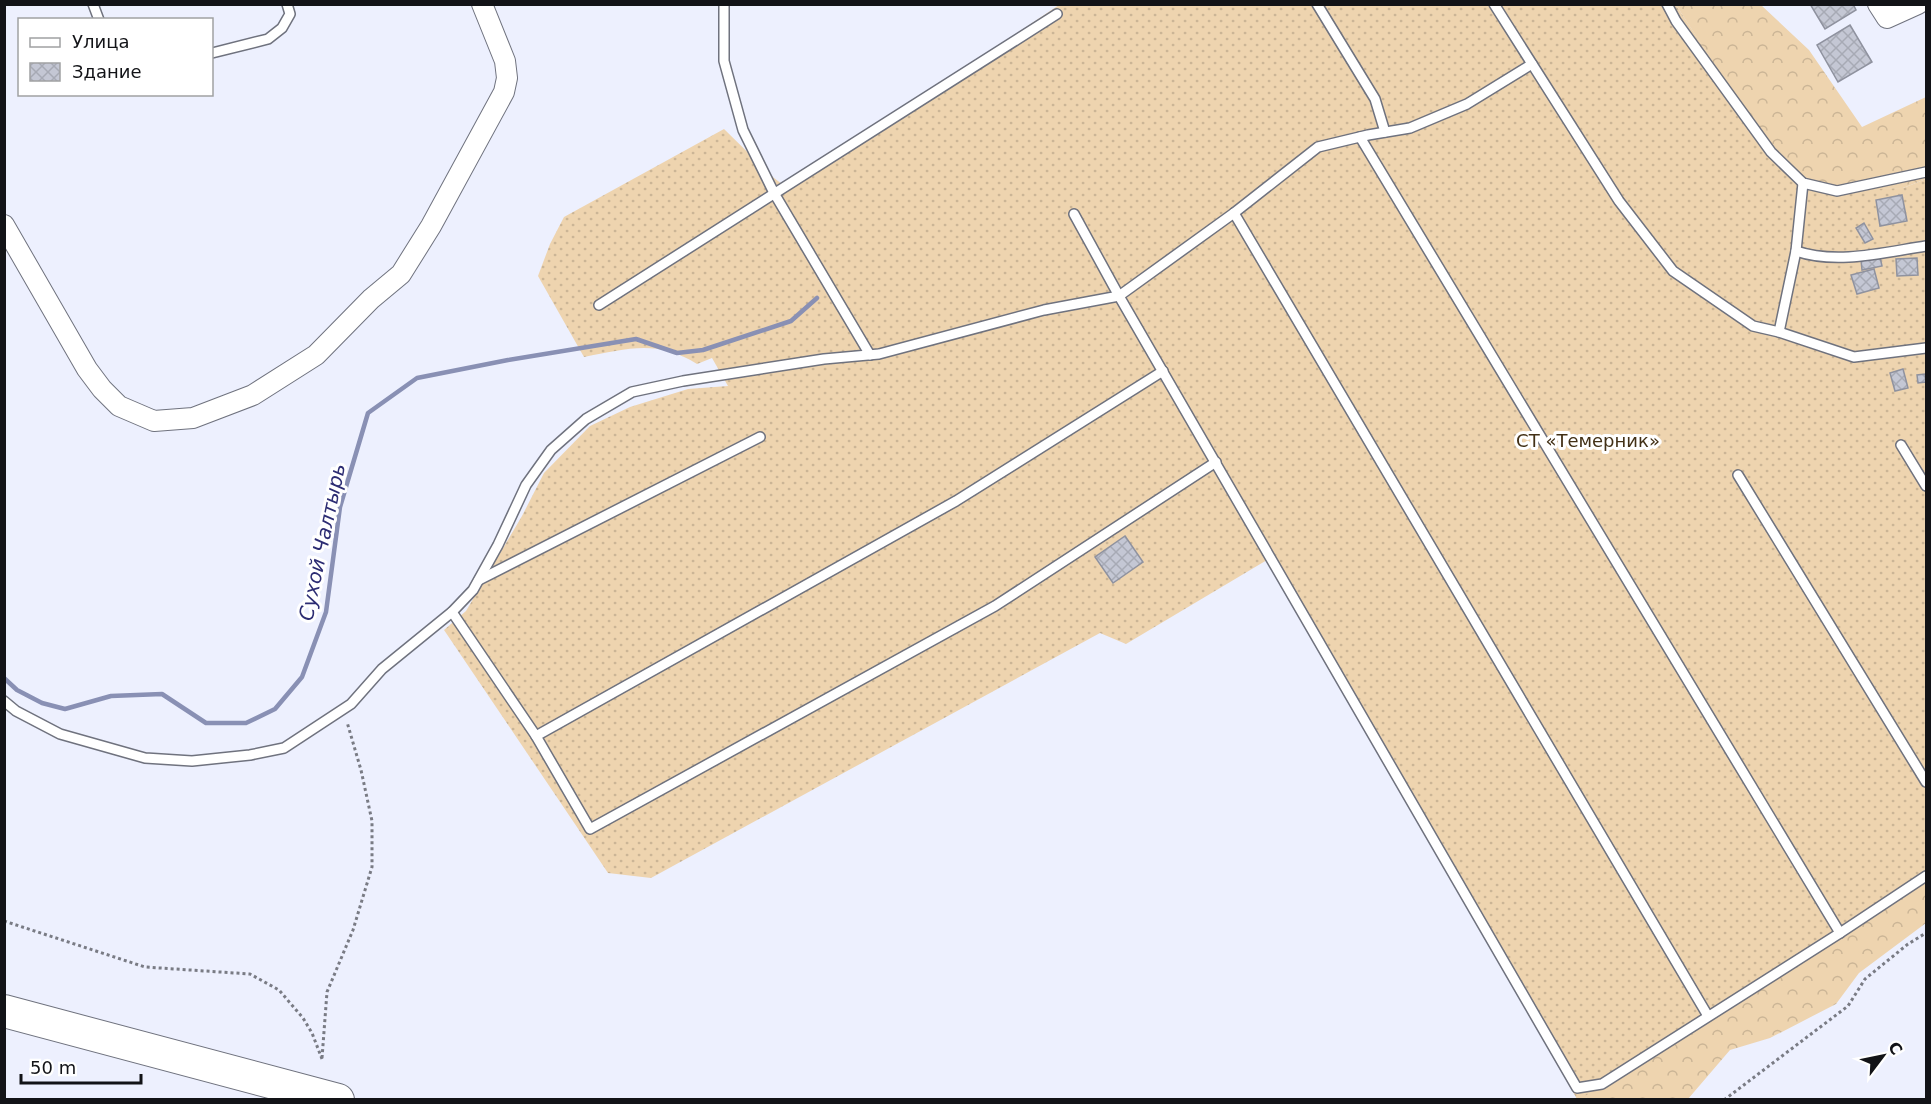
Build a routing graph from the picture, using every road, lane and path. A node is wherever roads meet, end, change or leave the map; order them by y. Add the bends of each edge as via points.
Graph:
1 (287, 4) edge
2 (482, 4) edge
3 (724, 4) edge
4 (1317, 4) edge
5 (1494, 4) edge
6 (1667, 4) edge
7 (1878, 4) edge
8 (1918, 4) edge
9 (1057, 14) dead end
10 (213, 53) edge
11 (1532, 64) junction
12 (1385, 132) junction
13 (1360, 137) junction
14 (1926, 172) edge
15 (1803, 183) junction
16 (774, 193) junction
17 (1234, 213) junction
18 (1074, 214) dead end
19 (4, 225) edge
20 (1926, 246) edge
21 (1796, 251) junction
22 (1119, 296) junction
23 (599, 304) dead end
24 (1779, 332) junction
25 (1926, 348) edge
26 (870, 355) junction
27 (1163, 371) junction
28 (760, 437) dead end
29 (1901, 445) dead end
30 (1216, 462) junction
31 (1738, 475) dead end
32 (1926, 486) edge
33 (479, 580) junction
34 (452, 612) junction
35 (4, 701) edge
36 (343, 710) junction
37 (536, 736) junction
38 (1926, 782) edge
39 (1926, 876) edge
40 (4, 921) edge
41 (1840, 933) junction
42 (1926, 933) edge
43 (4, 1011) edge
44 (1708, 1016) junction
45 (4, 1031) edge
46 (264, 1100) edge
47 (338, 1100) edge
48 (1724, 1100) edge

1 - 10 lane via 290,14 282,28 268,39
2 - 19 street via 505,61 506,85 431,226 401,274 316,355 253,395 193,418 154,421 119,406 87,369
3 - 16 lane via 724,61 743,130
4 - 12 lane via 1375,99
5 - 11 lane
6 - 15 lane via 1771,152
7 - 8 street via 1887,18
9 - 16 lane
11 - 12 lane via 1467,104 1410,128
11 - 24 lane via 1619,201 1673,271 1753,326
12 - 13 lane
13 - 17 lane via 1318,147
13 - 41 lane
14 - 15 lane via 1837,191
15 - 21 lane
16 - 23 lane
16 - 26 lane
17 - 22 lane
17 - 44 lane
18 - 22 lane
20 - 21 lane via 1841,258 1812,257
21 - 24 lane
22 - 26 lane via 1044,310
22 - 27 lane
24 - 25 lane via 1854,357
26 - 33 lane via 824,359 632,392 586,419 551,450 526,485
27 - 30 lane
27 - 37 lane via 956,501
28 - 33 lane
29 - 32 lane
30 - 37 lane via 995,606 590,829
30 - 44 lane via 1577,1088 1602,1084
31 - 38 lane
33 - 34 lane
34 - 36 lane via 382,669
34 - 37 lane
35 - 36 lane via 16,711 70,737 145,758 192,761 284,748
36 - 40 path via 372,821 372,867 353,930 327,992 322,1059 303,1018 279,990 250,974 145,967
39 - 41 lane
41 - 44 lane
42 - 48 path via 1865,979 1848,1006
43 - 47 highway
45 - 46 highway

